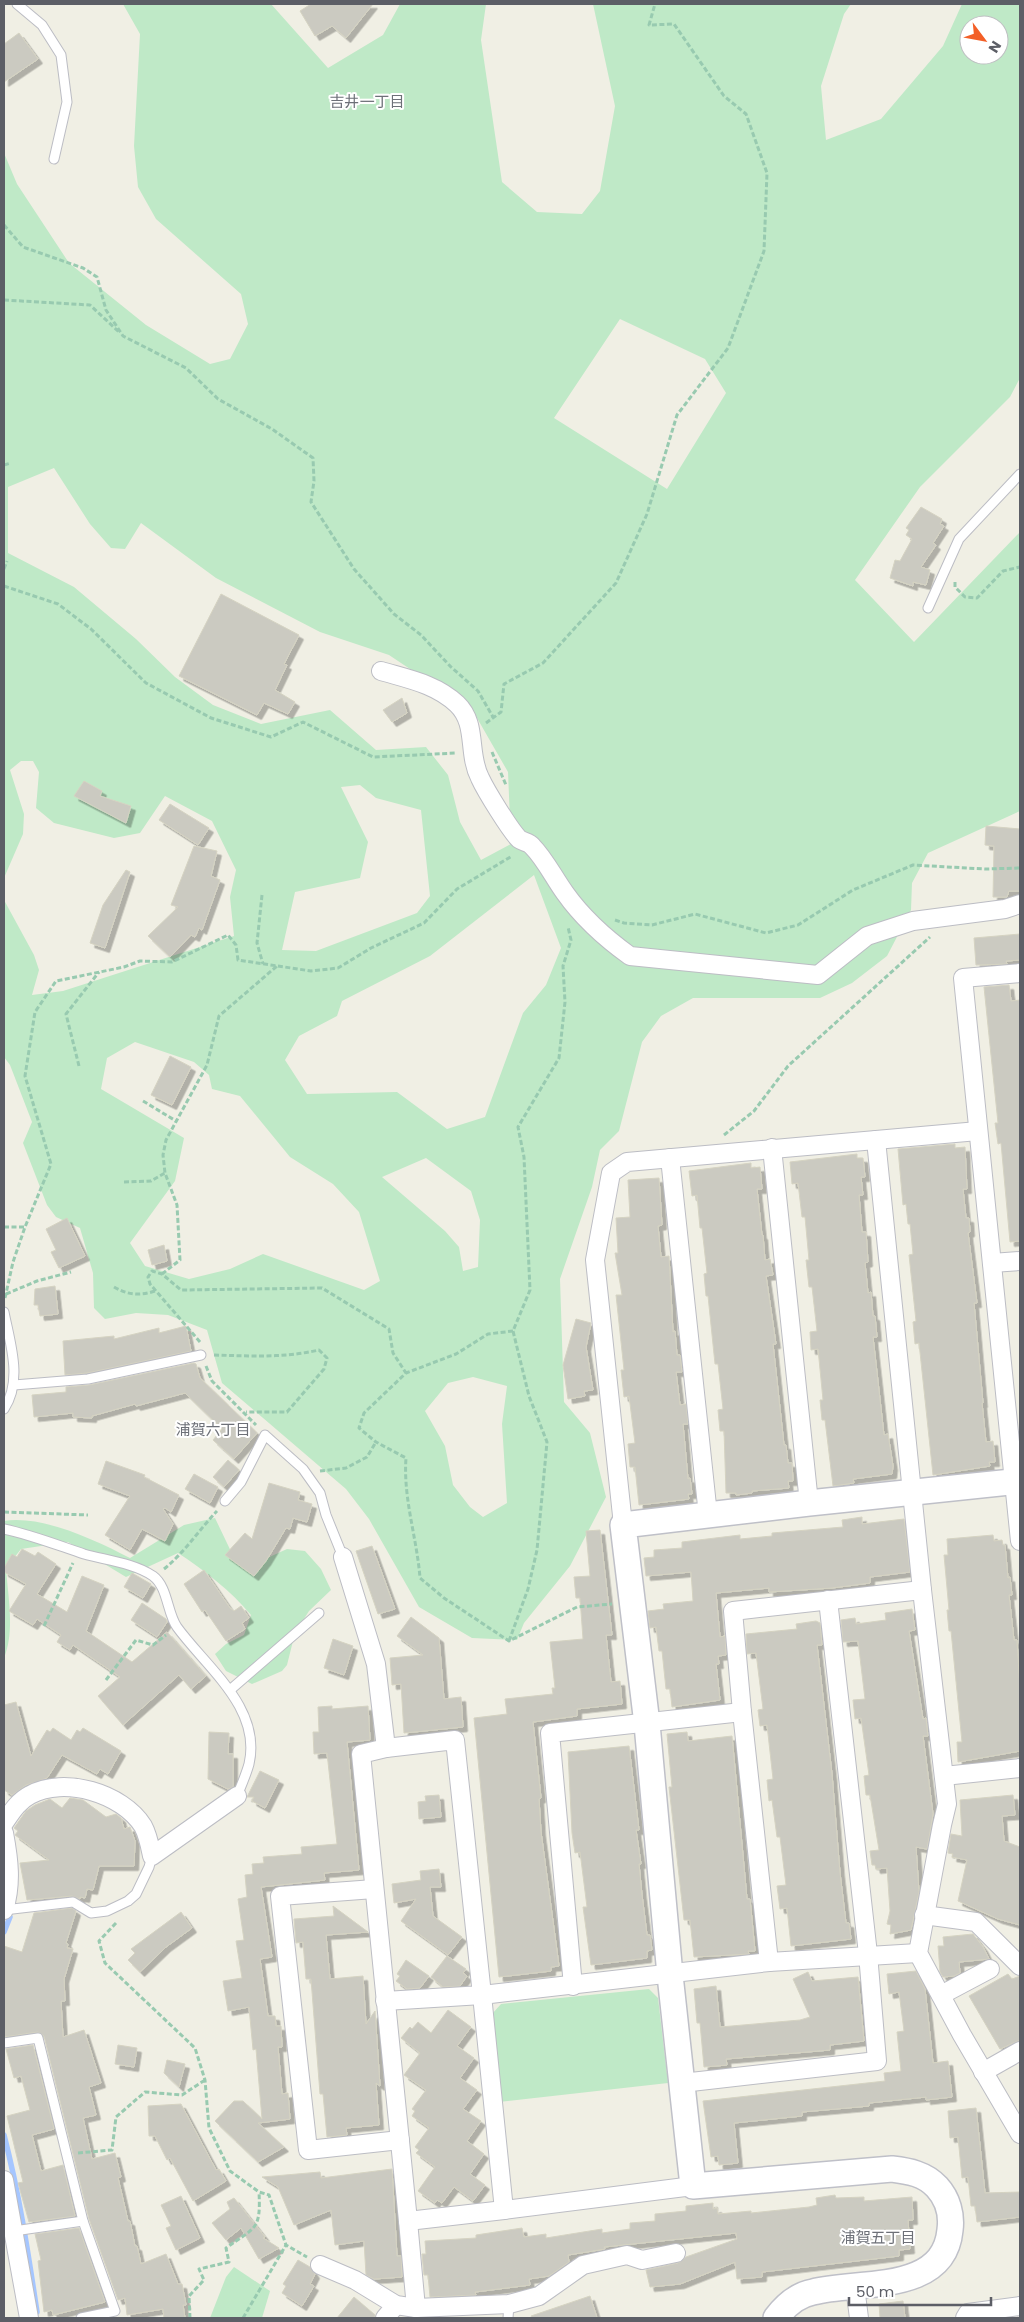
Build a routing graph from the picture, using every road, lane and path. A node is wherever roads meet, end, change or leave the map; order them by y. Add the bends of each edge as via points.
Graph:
1 (17, 4) edge
2 (655, 4) edge
3 (54, 158) dead end
4 (4, 225) edge
5 (4, 300) edge
6 (123, 336) junction
7 (11, 463) dead end
8 (4, 465) edge
9 (1020, 474) edge
10 (7, 561) dead end
11 (1020, 567) edge
12 (4, 569) edge
13 (945, 572) junction
14 (4, 586) edge
15 (928, 608) dead end
16 (381, 671) dead end
17 (493, 717) junction
18 (484, 725) dead end
19 (492, 751) dead end
20 (472, 752) junction
21 (510, 793) dead end
22 (531, 844) junction
23 (1020, 868) edge
24 (262, 895) dead end
25 (1020, 904) edge
26 (608, 917) dead end
27 (567, 921) dead end
28 (939, 935) dead end
29 (263, 964) junction
30 (277, 966) junction
31 (100, 972) junction
32 (1020, 972) edge
33 (79, 1066) dead end
34 (143, 1101) dead end
35 (176, 1121) junction
36 (978, 1131) junction
37 (876, 1140) junction
38 (772, 1148) junction
39 (698, 1155) junction
40 (670, 1158) junction
41 (165, 1172) junction
42 (124, 1182) dead end
43 (4, 1227) edge
44 (25, 1227) junction
45 (1020, 1261) edge
46 (992, 1263) junction
47 (71, 1272) dead end
48 (162, 1274) junction
49 (114, 1287) dead end
50 (155, 1291) junction
51 (6, 1294) junction
52 (4, 1312) edge
53 (513, 1331) junction
54 (201, 1354) junction
55 (406, 1372) junction
56 (14, 1385) junction
57 (4, 1410) edge
58 (245, 1412) junction
59 (265, 1435) junction
60 (376, 1442) junction
61 (309, 1477) junction
62 (1017, 1482) edge
63 (912, 1493) junction
64 (225, 1502) joint
65 (809, 1503) junction
66 (4, 1512) edge
67 (88, 1515) dead end
68 (708, 1515) junction
69 (623, 1525) junction
70 (4, 1529) edge
71 (1020, 1541) edge
72 (78, 1552) junction
73 (343, 1557) joint
74 (154, 1577) junction
75 (922, 1590) junction
76 (828, 1600) junction
77 (632, 1602) junction
78 (319, 1614) dead end
79 (44, 1626) dead end
80 (176, 1626) junction
81 (510, 1642) junction
82 (106, 1680) dead end
83 (230, 1690) junction
84 (742, 1712) junction
85 (646, 1724) junction
86 (386, 1748) junction
87 (1020, 1768) edge
88 (944, 1776) junction
89 (237, 1796) joint
90 (4, 1823) edge
91 (4, 1832) edge
92 (152, 1856) junction
93 (374, 1889) junction
94 (4, 1910) edge
95 (924, 1915) junction
96 (117, 1922) dead end
97 (918, 1952) junction
98 (868, 1954) junction
99 (769, 1962) junction
100 (1020, 1966) edge
101 (990, 1969) dead end
102 (670, 1975) junction
103 (572, 1986) junction
104 (482, 1995) junction
105 (941, 1996) junction
106 (385, 2001) junction
107 (4, 2043) edge
108 (1020, 2051) edge
109 (983, 2072) junction
110 (205, 2080) junction
111 (682, 2083) junction
112 (1020, 2134) edge
113 (400, 2140) junction
114 (68, 2154) junction
115 (4, 2180) edge
116 (693, 2186) junction
117 (259, 2192) junction
118 (504, 2210) junction
119 (83, 2221) junction
120 (408, 2221) junction
121 (14, 2231) junction
122 (286, 2246) junction
123 (676, 2253) dead end
124 (320, 2265) joint
125 (855, 2287) junction
126 (1020, 2306) edge
127 (416, 2308) junction
128 (390, 2311) edge
129 (508, 2311) edge
130 (29, 2318) edge
131 (81, 2318) edge
132 (190, 2318) edge
133 (243, 2318) edge
134 (776, 2318) edge
135 (859, 2318) edge
136 (965, 2318) edge

1 - 3 lane via 42,25 61,55 67,102
2 - 17 path via 649,25 674,24 724,96 746,114 767,173 764,251 728,348 677,415 647,514 616,583 543,663 504,684 500,712
4 - 6 path via 23,247 82,268 97,277 106,310
5 - 6 path via 90,305
6 - 17 path via 186,368 218,399 272,429 313,458 311,502 354,569 394,614 421,635 478,691
7 - 8 path
9 - 13 lane via 959,539
10 - 12 path
11 - 13 path via 1003,571 977,598 966,597 955,587 955,580
13 - 15 lane
14 - 20 path via 58,604 91,629 146,683 211,718 271,737 303,722 373,757
16 - 20 street via 444,692 466,714 472,730
17 - 18 path
19 - 21 path
20 - 22 street via 480,778 502,814 520,840
22 - 25 street via 566,895 606,939 630,956 818,975 867,936 913,921 1005,909
22 - 30 path via 457,889 424,923 338,968 311,971
23 - 26 path via 913,865 853,890 798,925 766,933 695,914 652,926 624,924
24 - 29 path via 257,943
27 - 53 path via 570,940 563,966 565,1002 559,1058 518,1127 524,1157 530,1290
28 - 39 path via 930,937 788,1066 754,1111
29 - 30 path
29 - 31 path via 238,960 236,946 228,935 172,962 140,961
30 - 35 path via 219,1016 208,1065
31 - 33 path via 66,1014
31 - 44 path via 56,981 34,1012 25,1076 52,1164
32 - 36 street via 963,978
34 - 35 path
35 - 41 path via 166,1140
36 - 37 street
36 - 46 street
37 - 38 street
37 - 63 street
38 - 39 street
38 - 65 street
39 - 40 street
40 - 68 street
40 - 69 street via 627,1162 611,1173 595,1260
41 - 42 path via 151,1181
41 - 48 path via 177,1204 180,1260
43 - 44 path
44 - 51 path
45 - 46 street
46 - 62 street
47 - 51 path
48 - 50 path via 156,1271 149,1274
48 - 55 path via 182,1290 322,1288 389,1329 393,1352
49 - 50 path via 129,1293
50 - 54 path via 203,1345
51 - 52 path
52 - 56 lane
53 - 55 path via 488,1334 456,1354
53 - 81 path via 529,1396 547,1442 537,1550
54 - 56 lane via 88,1379
54 - 58 path via 212,1382
54 - 58 path via 271,1356 319,1350 327,1358 324,1369 287,1412
55 - 60 path via 364,1412 359,1428
56 - 57 lane
58 - 59 path
59 - 61 lane
59 - 64 lane via 241,1482
60 - 61 path via 367,1457 346,1468 318,1471
60 - 81 path via 406,1458 409,1510 420,1578
61 - 73 lane via 320,1493
62 - 63 street
62 - 71 street
63 - 65 street
63 - 75 street
64 - 74 path via 179,1557
65 - 68 street
66 - 67 path
68 - 69 street
69 - 77 street
70 - 72 lane via 36,1536
72 - 74 lane via 133,1567
72 - 79 path
73 - 86 street via 376,1664
74 - 80 lane
75 - 76 street
75 - 88 street
76 - 84 street via 733,1611
76 - 98 street
77 - 81 path via 577,1608
77 - 85 street
78 - 83 lane
80 - 82 path via 153,1645 136,1640
80 - 83 lane
83 - 89 lane via 247,1725 250,1745 249,1764
84 - 85 street
84 - 99 street
85 - 102 street
85 - 103 street via 550,1733
86 - 93 street via 361,1754
86 - 104 street via 455,1740
87 - 88 street
88 - 95 street via 948,1804
89 - 92 street
90 - 92 street via 19,1803 42,1789 68,1786 86,1789 116,1802 132,1814 142,1826
91 - 94 street via 10,1875
92 - 94 lane via 136,1894 107,1911 91,1913 72,1902
93 - 106 street
93 - 113 street via 280,1896 308,2150
95 - 97 street
95 - 100 street via 976,1922
96 - 110 path via 99,1941 106,1963 195,2048
97 - 98 street
97 - 105 street
98 - 99 street
98 - 111 street via 877,2061
99 - 102 street
101 - 105 street
102 - 103 street
102 - 111 street
103 - 104 street
104 - 106 street
104 - 118 street
105 - 109 street
106 - 113 street
107 - 114 lane via 38,2038
108 - 109 street
109 - 112 street
110 - 114 path via 182,2095 145,2092 116,2117 112,2150
110 - 117 path via 209,2128 230,2171
111 - 116 street
113 - 120 street
114 - 119 lane
115 - 121 street
116 - 118 street
116 - 125 street via 892,2169 908,2171 930,2180 944,2196 950,2213 950,2239 938,2260 930,2269 910,2278
117 - 122 path via 269,2196
117 - 132 path via 257,2225 226,2248 229,2262 200,2269 204,2280 189,2296
118 - 120 street
119 - 121 lane
119 - 131 lane via 116,2311
120 - 127 street
121 - 130 street
122 - 124 path
122 - 133 path
123 - 129 street via 642,2260 627,2255 584,2265 539,2296
124 - 128 street via 355,2280
125 - 134 street via 813,2292 793,2300
125 - 135 street
126 - 136 street via 968,2313
127 - 128 street
127 - 129 street

